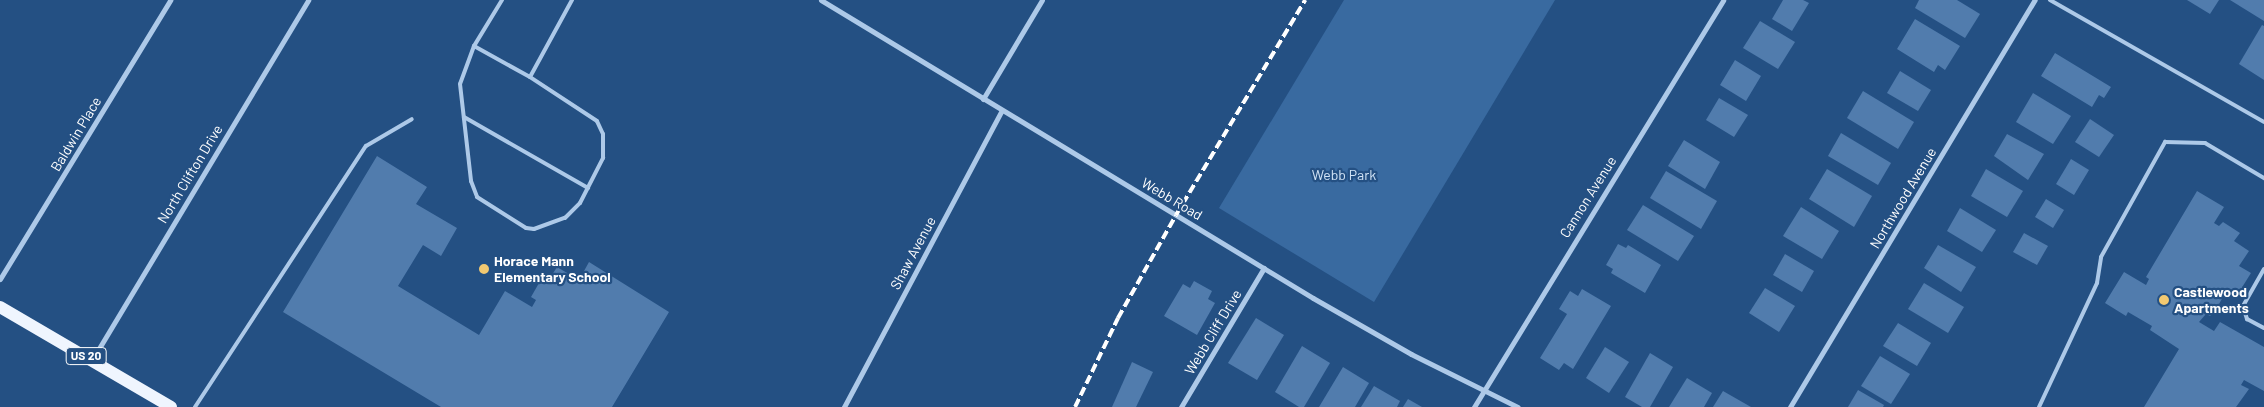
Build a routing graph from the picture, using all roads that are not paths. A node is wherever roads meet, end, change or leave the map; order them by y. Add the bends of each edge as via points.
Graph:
1 (170, 0) edge
2 (308, 0) edge
3 (502, 0) edge
4 (572, 0) edge
5 (821, 0) edge
6 (1042, 0) edge
7 (1723, 0) edge
8 (2035, 0) edge
9 (2050, 0) edge
10 (474, 46) junction
11 (530, 77) junction
12 (983, 99) junction
13 (1002, 110) junction
14 (464, 117) junction
15 (412, 119) dead end
16 (2264, 122) edge
17 (2264, 178) edge
18 (588, 188) junction
19 (1264, 268) junction
20 (2264, 269) edge
21 (0, 279) edge
22 (0, 307) edge
23 (2264, 328) edge
24 (92, 360) junction
25 (1484, 391) junction
26 (171, 407) edge
27 (195, 407) edge
28 (844, 407) edge
29 (1180, 407) edge
30 (1474, 407) edge
31 (1518, 407) edge
32 (1790, 407) edge
33 (2039, 407) edge

1 - 21 street, Baldwin Place
2 - 24 street, North Clifton Drive
3 - 10 lane
4 - 11 lane
5 - 12 street, Webb Road
6 - 12 street
7 - 25 street, Cannon Avenue
8 - 32 street, Northwood Avenue
9 - 16 lane
10 - 11 lane
10 - 14 lane via 460,84
11 - 18 lane via 597,121 603,134 603,158
12 - 13 street, Webb Road
13 - 19 street, Webb Road
13 - 28 street, Shaw Avenue
14 - 18 lane
14 - 18 lane via 474,193 526,228 541,228 564,218 580,203
15 - 27 lane via 366,146
17 - 33 lane via 2205,143 2165,142 2100,256 2097,283
19 - 25 street, Webb Road via 1411,354
19 - 29 street, Webb Cliff Drive
20 - 23 lane via 2243,306 2247,319
22 - 24 main road, US 20
24 - 26 main road, US 20
25 - 30 street, Cannon Avenue
25 - 31 street, Webb Road

